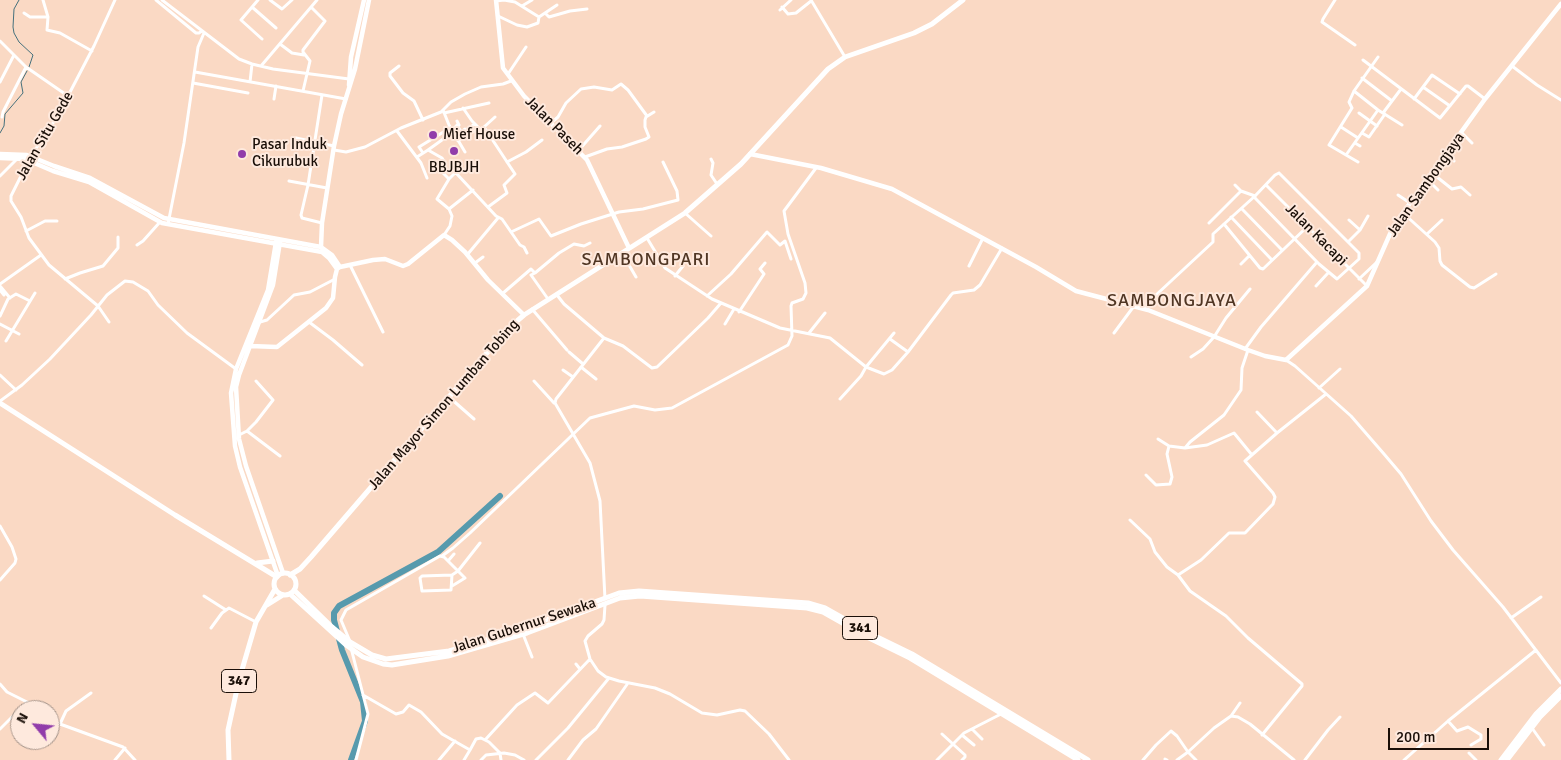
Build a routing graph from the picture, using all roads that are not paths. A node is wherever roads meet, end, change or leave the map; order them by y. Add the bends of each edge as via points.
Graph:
1 (43, 0) edge
2 (115, 0) edge
3 (156, 0) edge
4 (162, 0) edge
5 (256, 0) edge
6 (270, 0) edge
7 (292, 0) edge
8 (317, 0) edge
9 (364, 0) edge
10 (369, 0) edge
11 (532, 0) edge
12 (791, 0) edge
13 (811, 0) edge
14 (963, 0) edge
15 (1335, 0) edge
16 (496, 1) edge
17 (1561, 4) edge
18 (557, 5) dead end
19 (522, 6) junction
20 (252, 7) junction
21 (311, 7) junction
22 (587, 9) dead end
23 (24, 13) dead end
24 (545, 13) junction
25 (497, 15) junction
26 (48, 17) junction
27 (539, 17) junction
28 (276, 28) dead end
29 (203, 32) junction
30 (262, 38) dead end
31 (0, 42) edge
32 (280, 44) junction
33 (1355, 45) dead end
34 (526, 47) dead end
35 (92, 51) junction
36 (14, 55) junction
37 (305, 55) junction
38 (844, 57) junction
39 (1378, 57) dead end
40 (1363, 60) dead end
41 (252, 64) junction
42 (261, 66) junction
43 (399, 66) dead end
44 (1371, 66) junction
45 (1512, 66) junction
46 (28, 68) junction
47 (195, 72) junction
48 (306, 73) junction
49 (507, 74) junction
50 (1362, 78) junction
51 (350, 80) junction
52 (511, 80) junction
53 (0, 82) edge
54 (250, 82) junction
55 (193, 84) junction
56 (276, 86) junction
57 (1423, 87) junction
58 (1401, 89) junction
59 (303, 91) junction
60 (1354, 91) junction
61 (248, 93) dead end
62 (1460, 94) junction
63 (322, 95) junction
64 (68, 96) junction
65 (274, 99) dead end
66 (346, 99) junction
67 (1414, 99) junction
68 (1485, 99) junction
69 (1561, 100) edge
70 (1392, 101) junction
71 (489, 103) dead end
72 (1450, 106) junction
73 (463, 108) junction
74 (1378, 110) junction
75 (444, 111) junction
76 (654, 112) dead end
77 (1359, 114) dead end
78 (1384, 114) junction
79 (647, 116) junction
80 (2, 117) dead end
81 (495, 118) dead end
82 (423, 120) junction
83 (1370, 122) junction
84 (550, 123) junction
85 (474, 124) junction
86 (1402, 125) dead end
87 (600, 126) dead end
88 (1377, 126) junction
89 (1342, 127) junction
90 (483, 128) junction
91 (452, 130) junction
92 (397, 131) junction
93 (461, 132) junction
94 (467, 132) junction
95 (1362, 133) junction
96 (1462, 133) junction
97 (464, 137) junction
98 (296, 138) dead end
99 (1358, 138) junction
100 (542, 140) dead end
101 (458, 141) junction
102 (315, 142) junction
103 (1355, 143) junction
104 (1472, 143) dead end
105 (1360, 146) dead end
106 (334, 148) junction
107 (428, 150) junction
108 (578, 151) junction
109 (465, 152) dead end
110 (0, 154) edge
111 (22, 154) junction
112 (423, 154) junction
113 (750, 154) junction
114 (1446, 154) junction
115 (1346, 155) junction
116 (417, 157) junction
117 (585, 157) junction
118 (0, 158) edge
119 (18, 159) junction
120 (30, 159) junction
121 (711, 159) dead end
122 (1454, 161) dead end
123 (507, 162) junction
124 (664, 162) dead end
125 (1358, 162) dead end
126 (817, 167) junction
127 (1432, 173) junction
128 (0, 176) edge
129 (427, 178) dead end
130 (449, 178) junction
131 (1428, 180) junction
132 (289, 182) dead end
133 (308, 185) junction
134 (718, 185) junction
135 (1235, 185) dead end
136 (1266, 185) junction
137 (327, 188) junction
138 (472, 190) junction
139 (1241, 190) junction
140 (1438, 190) dead end
141 (1398, 195) dead end
142 (1470, 195) dead end
143 (1255, 196) junction
144 (1411, 203) junction
145 (488, 208) junction
146 (1242, 208) junction
147 (449, 209) junction
148 (685, 213) junction
149 (1403, 213) junction
150 (612, 214) junction
151 (1368, 216) dead end
152 (1232, 217) junction
153 (498, 218) junction
154 (1349, 220) dead end
155 (1442, 220) dead end
156 (57, 221) dead end
157 (168, 221) junction
158 (160, 222) junction
159 (322, 223) junction
160 (1209, 223) dead end
161 (1224, 224) junction
162 (1308, 226) junction
163 (1360, 230) junction
164 (26, 231) junction
165 (510, 232) junction
166 (1427, 234) junction
167 (444, 235) junction
168 (711, 236) dead end
169 (118, 237) dead end
170 (647, 238) junction
171 (983, 238) junction
172 (1295, 238) junction
173 (278, 242) junction
174 (1348, 242) junction
175 (590, 243) dead end
176 (137, 245) dead end
177 (321, 247) junction
178 (629, 248) junction
179 (1002, 248) junction
180 (1282, 250) junction
181 (527, 253) dead end
182 (621, 253) junction
183 (791, 253) junction
184 (41, 255) junction
185 (467, 255) junction
186 (1249, 256) junction
187 (483, 258) dead end
188 (791, 259) dead end
189 (1272, 260) junction
190 (1378, 260) junction
191 (1317, 262) junction
192 (764, 263) dead end
193 (474, 264) junction
194 (1241, 264) dead end
195 (350, 265) junction
196 (683, 266) dead end
197 (969, 266) dead end
198 (338, 268) junction
199 (1350, 269) junction
200 (534, 272) junction
201 (1328, 273) junction
202 (1496, 274) dead end
203 (636, 276) dead end
204 (675, 276) junction
205 (66, 279) junction
206 (335, 279) junction
207 (1359, 279) junction
208 (0, 285) edge
209 (1316, 286) dead end
210 (1367, 286) junction
211 (1250, 289) dead end
212 (0, 290) edge
213 (35, 293) dead end
214 (502, 294) junction
215 (556, 294) junction
216 (707, 296) junction
217 (9, 298) junction
218 (548, 300) junction
219 (30, 301) junction
220 (721, 303) junction
221 (98, 306) junction
222 (1134, 306) junction
223 (532, 309) junction
224 (734, 309) junction
225 (1146, 309) junction
226 (739, 312) junction
227 (825, 313) dead end
228 (524, 314) junction
229 (0, 316) edge
230 (110, 322) dead end
231 (309, 322) junction
232 (0, 324) edge
233 (724, 324) dead end
234 (257, 325) junction
235 (12, 330) junction
236 (790, 330) junction
237 (383, 332) dead end
238 (894, 332) dead end
239 (809, 333) junction
240 (1114, 333) dead end
241 (20, 334) dead end
242 (1214, 337) junction
243 (604, 338) junction
244 (890, 339) junction
245 (6, 341) dead end
246 (250, 346) junction
247 (1246, 349) junction
248 (908, 352) junction
249 (1191, 357) dead end
250 (1286, 360) junction
251 (362, 366) dead end
252 (582, 366) junction
253 (866, 366) junction
254 (236, 369) junction
255 (1340, 369) dead end
256 (563, 370) dead end
257 (0, 375) edge
258 (573, 377) junction
259 (596, 379) dead end
260 (256, 381) dead end
261 (534, 381) dead end
262 (1319, 388) junction
263 (16, 390) junction
264 (1326, 394) junction
265 (449, 396) junction
266 (840, 399) dead end
267 (0, 402) edge
268 (555, 403) junction
269 (235, 412) junction
270 (1257, 412) dead end
271 (474, 419) dead end
272 (247, 431) junction
273 (1277, 433) junction
274 (573, 435) junction
275 (239, 436) junction
276 (1158, 439) dead end
277 (1169, 446) junction
278 (1185, 448) junction
279 (1252, 455) junction
280 (280, 456) dead end
281 (246, 466) junction
282 (240, 467) junction
283 (1146, 475) dead end
284 (1130, 520) dead end
285 (0, 526) edge
286 (480, 543) dead end
287 (454, 554) dead end
288 (442, 556) junction
289 (448, 560) junction
290 (273, 561) junction
291 (256, 563) junction
292 (300, 568) junction
293 (267, 570) junction
294 (458, 571) junction
295 (290, 574) junction
296 (279, 575) junction
297 (452, 575) junction
298 (1178, 575) junction
299 (0, 580) edge
300 (296, 581) junction
301 (452, 586) junction
302 (275, 587) junction
303 (292, 592) junction
304 (282, 595) junction
305 (204, 596) dead end
306 (1541, 597) dead end
307 (605, 602) junction
308 (267, 605) junction
309 (226, 610) junction
310 (1511, 618) junction
311 (256, 622) junction
312 (325, 624) junction
313 (540, 625) junction
314 (211, 628) dead end
315 (523, 634) junction
316 (339, 636) junction
317 (349, 645) junction
318 (1536, 650) junction
319 (532, 657) dead end
320 (590, 659) junction
321 (576, 664) dead end
322 (580, 668) junction
323 (609, 678) junction
324 (628, 683) junction
325 (1561, 683) edge
326 (0, 684) edge
327 (1561, 689) edge
328 (91, 693) dead end
329 (363, 695) junction
330 (1561, 696) edge
331 (23, 700) edge
332 (986, 702) junction
333 (1240, 703) dead end
334 (1543, 710) junction
335 (1001, 714) junction
336 (1231, 716) junction
337 (1340, 717) dead end
338 (10, 719) edge
339 (1448, 721) junction
340 (60, 724) joint
341 (1532, 727) junction
342 (0, 729) edge
343 (973, 730) junction
344 (942, 734) dead end
345 (1262, 735) junction
346 (962, 736) junction
347 (982, 739) dead end
348 (485, 740) junction
349 (455, 741) junction
350 (953, 744) junction
351 (974, 745) dead end
352 (1471, 745) dead end
353 (1544, 745) dead end
354 (125, 748) junction
355 (470, 750) junction
356 (1188, 752) junction
357 (500, 753) junction
358 (1469, 753) dead end
359 (1082, 759) edge
360 (115, 760) edge
361 (134, 760) edge
362 (229, 760) edge
363 (356, 760) edge
364 (439, 760) edge
365 (464, 760) edge
366 (481, 760) edge
367 (501, 760) edge
368 (524, 760) edge
369 (536, 760) edge
370 (568, 760) edge
371 (790, 760) edge
372 (937, 760) edge
373 (962, 760) edge
374 (1143, 760) edge
375 (1177, 760) edge
376 (1196, 760) edge
377 (1294, 760) edge
378 (1305, 760) edge
379 (1404, 760) edge
380 (1476, 760) edge
381 (1501, 760) edge
382 (1507, 760) edge

1 - 26 street
2 - 35 street, Jalan Situ Gede
3 - 29 street via 196,32
4 - 29 street
5 - 20 street
6 - 7 street via 282,10
8 - 21 street
9 - 51 street via 351,57
10 - 51 street
11 - 19 street
12 - 13 street via 781,9 788,14 796,13
13 - 38 street
14 - 38 main road, Jalan Mayor Simon Lumban Tobing via 932,24 914,33
15 - 33 street via 1322,22
16 - 19 street
16 - 25 street, Jalan Paseh
17 - 45 street, Jalan Sambongjaya
18 - 24 street
19 - 27 street
20 - 28 street
20 - 30 street via 241,20
21 - 32 street
21 - 37 street via 325,21 304,50
22 - 24 street via 549,17
23 - 26 street via 30,17
24 - 27 street
25 - 27 street via 527,27 538,23
25 - 49 street, Jalan Paseh via 503,68
26 - 35 street via 47,30 60,33
29 - 41 street via 237,58
29 - 47 street
31 - 36 street
32 - 37 street via 292,53
32 - 42 street
34 - 49 street
35 - 64 street, Jalan Situ Gede
36 - 46 street
36 - 53 street
37 - 48 street via 310,61
38 - 113 main road, Jalan Mayor Simon Lumban Tobing via 828,69
39 - 44 street
40 - 44 street
41 - 42 street
41 - 54 street
42 - 48 street
43 - 82 street via 390,76 414,101
44 - 50 street
44 - 58 street
45 - 68 street, Jalan Sambongjaya
45 - 69 street
46 - 64 street
46 - 80 street
47 - 54 street
47 - 55 street
48 - 51 street
48 - 59 street
49 - 52 street, Jalan Paseh
50 - 60 street
50 - 70 street
51 - 66 street
52 - 75 street via 465,94 450,102
52 - 84 street, Jalan Paseh
54 - 56 street
55 - 61 street
55 - 157 street
56 - 59 street
56 - 65 street
57 - 62 street via 1432,75
57 - 67 street
57 - 72 street
58 - 67 street
58 - 70 street
59 - 63 street
60 - 74 street
60 - 89 street via 1350,102 1352,108
62 - 68 street via 1468,86
62 - 72 street
63 - 66 street
63 - 102 street
64 - 120 street, Jalan Situ Gede
66 - 106 street
67 - 72 street via 1440,118
68 - 96 street, Jalan Sambongjaya
70 - 78 street
71 - 73 street
73 - 75 street
73 - 85 street
74 - 78 street
74 - 83 street
75 - 82 street
75 - 91 street
76 - 79 street
77 - 83 street
78 - 86 street
78 - 88 street
79 - 84 street via 621,84 612,90 581,89
79 - 117 street via 644,123 649,137 646,139
81 - 90 street
82 - 92 street
83 - 88 street
83 - 95 street
84 - 108 street, Jalan Paseh
85 - 90 street
85 - 94 street
87 - 108 street
88 - 95 street via 1369,137
89 - 99 street
89 - 115 street via 1329,145
90 - 94 street
90 - 123 street
91 - 93 street via 457,123
91 - 101 street
91 - 107 street
91 - 112 street via 419,147
92 - 106 street via 353,151
92 - 116 street
93 - 94 street
93 - 97 street
94 - 97 street
95 - 99 street
96 - 104 street
96 - 114 street, Jalan Sambongjaya
97 - 101 street
98 - 102 street
99 - 103 street
100 - 123 street
101 - 109 street
102 - 106 street
102 - 133 street
103 - 105 street
103 - 115 street
106 - 137 street
107 - 112 street
107 - 130 street via 443,159 443,173
108 - 117 street, Jalan Paseh
110 - 111 street
111 - 119 street
111 - 120 street
112 - 116 street
113 - 126 street
113 - 134 main road, Jalan Mayor Simon Lumban Tobing
114 - 122 street
114 - 127 street, Jalan Sambongjaya
115 - 125 street
116 - 129 street
117 - 150 street, Jalan Paseh
118 - 119 street
119 - 120 street
119 - 128 street
120 - 157 street via 90,178
120 - 158 street via 89,182
120 - 164 street, Jalan Situ Gede via 11,196
121 - 134 street via 711,175
123 - 145 street via 514,176 504,185 507,193
124 - 150 street via 679,199
126 - 171 street via 892,189
126 - 183 street via 784,211
127 - 131 street, Jalan Sambongjaya
127 - 142 street via 1452,189 1461,187
130 - 138 street via 456,173
130 - 147 street via 437,199
131 - 140 street
131 - 144 street, Jalan Sambongjaya
132 - 133 street
133 - 137 street
133 - 159 street via 302,217
134 - 148 main road, Jalan Mayor Simon Lumban Tobing
135 - 139 street
136 - 143 street
136 - 162 street, Jalan Kacapi
136 - 174 street via 1279,174
137 - 159 street
138 - 145 street
138 - 147 street
139 - 143 street
139 - 160 street
141 - 144 street
143 - 146 street
143 - 172 street
144 - 149 street, Jalan Sambongjaya
145 - 153 street
146 - 152 street
146 - 180 street
147 - 167 street via 452,220
148 - 168 street
148 - 170 main road, Jalan Mayor Simon Lumban Tobing
149 - 166 street
149 - 190 street, Jalan Sambongjaya
150 - 165 street via 552,236 548,235 539,219
150 - 178 street, Jalan Paseh
151 - 163 street
152 - 161 street
152 - 189 street
153 - 165 street
153 - 185 street
154 - 163 street
155 - 166 street
156 - 164 street via 45,221
157 - 158 street
157 - 173 street
158 - 176 street
159 - 177 street
161 - 186 street
161 - 225 street via 1212,234 1213,242 1156,295
162 - 172 street
162 - 199 street, Jalan Kacapi
163 - 174 street
164 - 184 street, Jalan Situ Gede
165 - 181 street
166 - 202 street via 1437,245 1442,265 1472,288
167 - 185 street
167 - 195 street via 403,266 385,259
169 - 205 street via 118,248 102,266
170 - 178 main road, Jalan Mayor Simon Lumban Tobing
170 - 204 street via 665,268
171 - 179 street
171 - 197 street
172 - 180 street
172 - 191 street
173 - 177 street
173 - 198 street via 322,252
173 - 234 street
174 - 199 street via 1360,257
175 - 200 street via 584,246 574,244
177 - 198 street via 332,255
178 - 182 main road, Jalan Mayor Simon Lumban Tobing
179 - 222 street via 1076,291
179 - 248 street via 980,285 974,290 951,295
180 - 189 street
182 - 203 street
182 - 215 main road, Jalan Mayor Simon Lumban Tobing
183 - 188 street
183 - 216 street via 785,241 780,245 767,232 741,264
183 - 236 street via 805,283 806,293 803,299 792,303
184 - 205 street, Jalan Situ Gede via 53,270
184 - 208 street
185 - 193 street
186 - 189 street via 1263,269
186 - 194 street
187 - 193 street
190 - 207 street
190 - 210 street, Jalan Sambongjaya
191 - 201 street
191 - 247 street
192 - 226 street via 760,269 763,275
193 - 214 street
195 - 198 street
195 - 237 street
196 - 204 street
198 - 206 street
199 - 201 street via 1337,279
199 - 207 street, Jalan Kacapi
200 - 214 street via 531,269
200 - 218 street via 531,276
201 - 209 street
204 - 216 street
205 - 221 street, Jalan Situ Gede
206 - 231 street via 333,298
206 - 234 street via 294,296
207 - 210 street, Jalan Kacapi
208 - 217 street
210 - 250 street, Jalan Sambongjaya
211 - 242 street
212 - 217 street
213 - 219 street
214 - 228 street
215 - 218 main road, Jalan Mayor Simon Lumban Tobing
215 - 243 street
216 - 220 street
217 - 219 street via 18,294
217 - 229 street
218 - 223 main road, Jalan Mayor Simon Lumban Tobing
219 - 235 street
220 - 224 street
220 - 243 street via 657,367 652,368 624,346
221 - 230 street, Jalan Situ Gede
221 - 254 street via 121,283 133,282 148,291 187,333
221 - 263 street via 50,360
222 - 225 street
222 - 240 street
223 - 228 main road, Jalan Mayor Simon Lumban Tobing
223 - 252 street
224 - 226 street
224 - 233 street
225 - 242 street
226 - 236 street
227 - 239 street
228 - 265 main road, Jalan Mayor Simon Lumban Tobing
231 - 246 street via 278,347
231 - 251 street
232 - 235 street
234 - 246 street
234 - 254 street
235 - 241 street
235 - 245 street
236 - 239 street
236 - 274 street via 788,345 672,408 655,410 634,406 598,415 583,423
238 - 244 street
239 - 253 street via 830,338
242 - 247 street
242 - 249 street
243 - 252 street
244 - 248 street
244 - 253 street
246 - 269 street via 236,388
247 - 250 street
247 - 278 street via 1238,396 1224,415
248 - 253 street via 884,374
250 - 262 street
252 - 258 street
252 - 259 street
253 - 266 street
254 - 269 street via 232,385
255 - 262 street
256 - 258 street
257 - 263 street
258 - 268 street
260 - 272 street via 274,400
261 - 268 street
262 - 264 street
263 - 267 street
264 - 273 street
264 - 310 street via 1351,416 1396,468 1431,521
265 - 271 street
265 - 292 main road, Jalan Mayor Simon Lumban Tobing
267 - 291 main road
268 - 274 street
269 - 275 street
269 - 282 street via 235,446
270 - 273 street
272 - 275 street
272 - 280 street
273 - 279 street
274 - 288 street
274 - 307 street via 590,463 600,501
275 - 281 street
276 - 277 street
277 - 278 street
277 - 283 street via 1170,484 1156,485
278 - 279 street via 1208,445 1234,433
279 - 298 street via 1245,462 1273,493 1274,504 1245,533 1229,533 1201,560
281 - 282 street
281 - 296 street
282 - 290 street
284 - 298 street via 1150,540 1167,567
285 - 299 street via 16,559
286 - 294 street
287 - 289 street
288 - 289 street
288 - 317 street via 346,610 341,620
289 - 294 street
290 - 291 main road
290 - 296 street
291 - 293 main road
292 - 295 main road, Jalan Mayor Simon Lumban Tobing
292 - 300 main road, Jalan Mayor Simon Lumban Tobing
293 - 296 main road
293 - 302 main road
294 - 297 street
294 - 301 street via 465,578
295 - 296 main road
295 - 300 main road
296 - 302 main road
297 - 301 street
297 - 301 street via 420,578 422,591 451,590
298 - 345 street via 1190,591 1226,616 1302,684
300 - 303 main road
302 - 304 main road
302 - 308 main road
303 - 304 main road
303 - 312 main road, 341
304 - 308 main road
305 - 309 street
306 - 310 street
307 - 313 main road, Jalan Gubernur Sewaka / 341
307 - 320 street via 602,624 585,641
307 - 332 main road, 341 via 619,593 640,591 823,612
308 - 311 main road, 347
309 - 311 street via 234,610
309 - 314 street
310 - 318 street
311 - 362 main road, 347 via 230,720
312 - 316 main road, 341
312 - 316 main road, 341
313 - 315 main road, 341
313 - 317 main road, Jalan Gubernur Sewaka / 341 via 449,651 392,659 379,658
315 - 317 main road, 341 via 448,656 392,665 376,663
315 - 319 street
316 - 317 main road, 341
317 - 329 street
318 - 325 street
318 - 339 street
320 - 322 street
320 - 323 street via 598,671
321 - 322 street
322 - 348 street via 548,703 535,692
323 - 324 street
323 - 369 street via 568,728
324 - 370 street
324 - 371 street via 670,694 702,713 717,715 745,711
326 - 331 street via 7,692
327 - 334 main road
328 - 340 street via 66,711
329 - 349 street via 396,714 410,705 442,734
329 - 363 street via 368,714
330 - 334 main road
332 - 335 main road, 341
332 - 359 main road, 341
333 - 336 street
334 - 341 main road
334 - 381 main road
335 - 343 street
335 - 359 main road, 341
336 - 345 street via 1250,724
336 - 356 street
337 - 378 street
338 - 342 street
339 - 352 street via 1457,731 1468,727 1481,735 1481,739
339 - 379 street
340 - 354 street
341 - 353 street
341 - 382 main road
343 - 346 street
343 - 347 street
344 - 350 street
345 - 377 street
346 - 350 street
346 - 351 street
348 - 355 street via 476,739
348 - 357 street
349 - 355 street
349 - 364 street
350 - 372 street
350 - 373 street via 965,754
354 - 360 street
354 - 361 street
355 - 365 street
356 - 374 street via 1172,731
356 - 375 street
356 - 376 street
357 - 366 street via 486,755
357 - 367 street
357 - 368 street via 512,753
358 - 380 street

